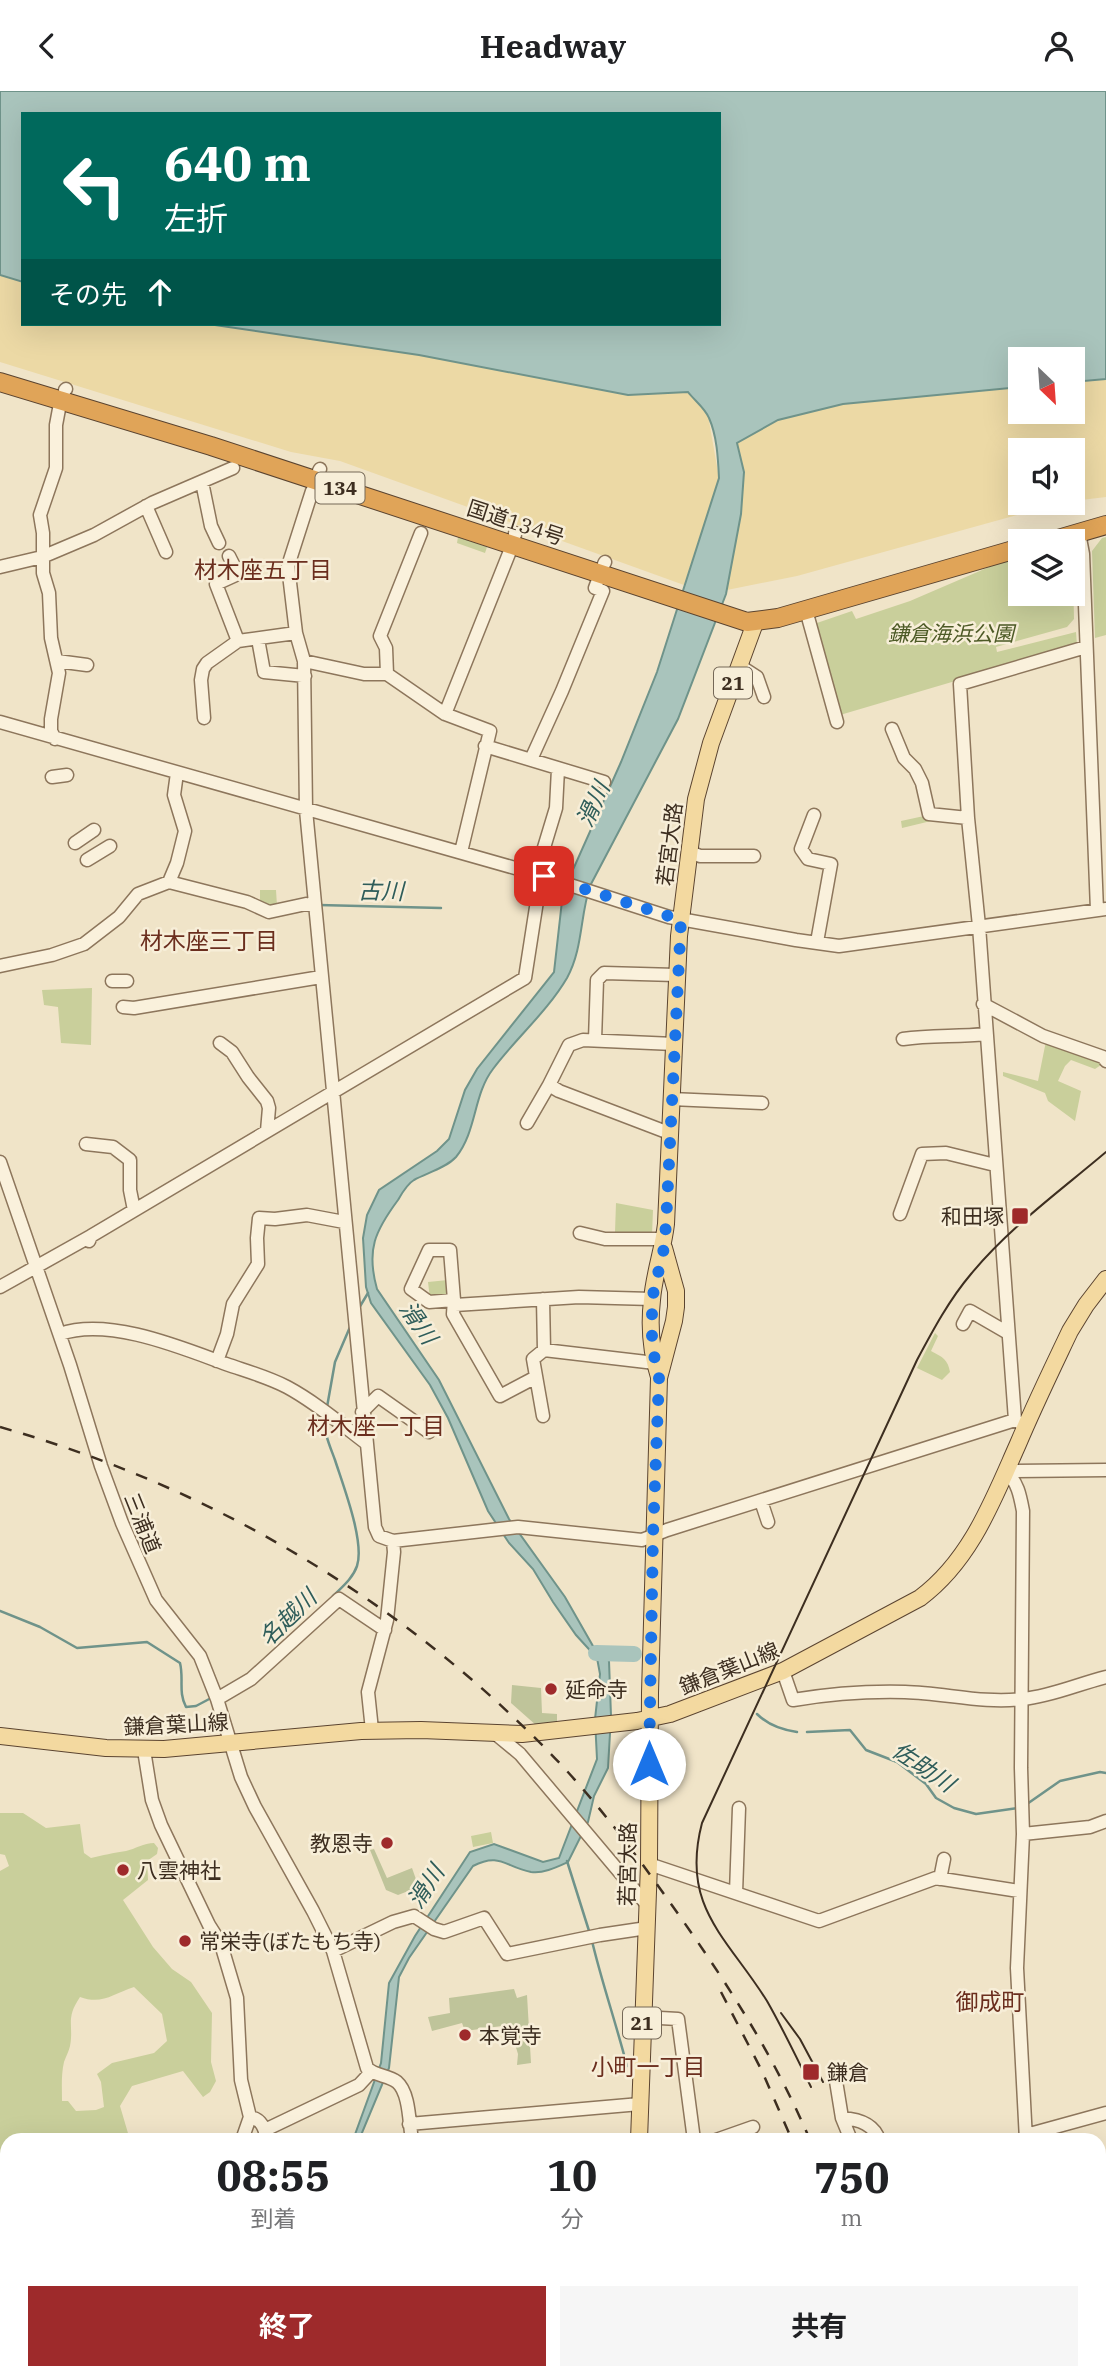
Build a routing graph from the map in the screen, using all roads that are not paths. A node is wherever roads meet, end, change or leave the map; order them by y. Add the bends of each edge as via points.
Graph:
1 (0, 382) edge
2 (59, 409) dead end
3 (233, 468) dead end
4 (202, 482) junction
5 (312, 491) dead end
6 (146, 506) junction
7 (1106, 525) edge
8 (1085, 531) edge
9 (421, 533) dead end
10 (219, 543) dead end
11 (510, 551) dead end
12 (1008, 551) edge
13 (166, 552) dead end
14 (229, 556) dead end
15 (42, 557) junction
16 (0, 566) edge
17 (600, 586) dead end
18 (1085, 606) edge
19 (806, 610) junction
20 (755, 623) junction
21 (296, 632) junction
22 (258, 639) junction
23 (238, 641) junction
24 (1086, 647) junction
25 (57, 661) junction
26 (304, 661) junction
27 (87, 665) dead end
28 (740, 666) junction
29 (387, 674) junction
30 (305, 676) junction
31 (764, 698) dead end
32 (445, 714) junction
33 (204, 718) dead end
34 (0, 722) edge
35 (837, 722) dead end
36 (892, 729) dead end
37 (55, 739) junction
38 (485, 746) junction
39 (533, 760) junction
40 (558, 769) junction
41 (177, 773) junction
42 (67, 775) dead end
43 (52, 777) dead end
44 (604, 782) dead end
45 (306, 810) junction
46 (814, 815) dead end
47 (968, 818) junction
48 (94, 830) dead end
49 (75, 843) dead end
50 (110, 846) dead end
51 (461, 852) junction
52 (690, 852) junction
53 (754, 856) dead end
54 (87, 860) dead end
55 (540, 875) junction
56 (169, 882) junction
57 (314, 902) junction
58 (1101, 909) edge
59 (681, 920) junction
60 (979, 926) junction
61 (817, 942) junction
62 (0, 966) edge
63 (677, 975) junction
64 (321, 977) junction
65 (112, 981) dead end
66 (127, 981) dead end
67 (983, 1004) junction
68 (123, 1007) dead end
69 (985, 1034) junction
70 (903, 1039) dead end
71 (595, 1040) junction
72 (220, 1043) dead end
73 (674, 1044) junction
74 (1106, 1061) edge
75 (549, 1085) junction
76 (333, 1091) junction
77 (671, 1099) junction
78 (762, 1103) dead end
79 (527, 1123) dead end
80 (267, 1131) junction
81 (669, 1133) junction
82 (86, 1143) dead end
83 (0, 1161) edge
84 (995, 1165) junction
85 (134, 1210) junction
86 (900, 1214) dead end
87 (344, 1222) junction
88 (580, 1233) dead end
89 (664, 1244) junction
90 (37, 1268) junction
91 (1106, 1279) edge
92 (0, 1287) edge
93 (543, 1299) junction
94 (652, 1299) junction
95 (454, 1303) junction
96 (963, 1324) dead end
97 (1008, 1333) junction
98 (60, 1334) junction
99 (544, 1350) junction
100 (217, 1361) junction
101 (657, 1371) junction
102 (536, 1377) junction
103 (362, 1412) junction
104 (543, 1416) dead end
105 (1021, 1423) junction
106 (429, 1432) dead end
107 (366, 1443) junction
108 (1106, 1470) edge
109 (1006, 1471) junction
110 (761, 1501) junction
111 (768, 1522) dead end
112 (653, 1535) junction
113 (393, 1541) junction
114 (385, 1630) junction
115 (783, 1671) junction
116 (1106, 1677) edge
117 (215, 1695) junction
118 (1021, 1700) junction
119 (649, 1719) junction
120 (372, 1730) junction
121 (497, 1735) junction
122 (0, 1736) edge
123 (230, 1743) junction
124 (145, 1750) junction
125 (739, 1808) dead end
126 (1106, 1821) edge
127 (1023, 1834) junction
128 (944, 1859) dead end
129 (649, 1864) junction
130 (940, 1879) junction
131 (1019, 1891) junction
132 (736, 1893) junction
133 (648, 1906) junction
134 (646, 1928) junction
135 (332, 1951) junction
136 (642, 2017) junction
137 (380, 2075) junction
138 (836, 2081) dead end
139 (640, 2103) junction
140 (1106, 2113) edge
141 (250, 2117) junction
142 (842, 2117) junction
143 (409, 2124) junction
144 (868, 2126) junction
145 (753, 2127) dead end
146 (244, 2133) edge
147 (265, 2133) edge
148 (270, 2133) edge
149 (411, 2133) edge
150 (639, 2133) edge
151 (693, 2133) edge
152 (736, 2133) edge
153 (851, 2133) edge
154 (858, 2133) edge
155 (876, 2133) edge
156 (1026, 2133) edge
157 (1042, 2133) edge

1 - 20 highway, 国道134号 / 134
2 - 15 street via 56,468 40,515
3 - 4 street
4 - 6 street
4 - 10 street
5 - 21 street via 288,565
6 - 13 street
6 - 15 street
7 - 8 highway
9 - 29 street via 380,636 386,648
11 - 32 street
12 - 19 highway, 国道134号 / 134
14 - 23 street via 237,574 216,584
15 - 16 street
15 - 25 street
17 - 39 street via 593,617
18 - 24 street
19 - 20 highway, 国道134号 / 134
19 - 35 street
20 - 28 main road, 若宮大路 / 21
21 - 22 street
21 - 26 street
22 - 23 street
22 - 30 street via 264,672
23 - 33 street via 203,669
24 - 47 street via 960,684
24 - 58 street
25 - 27 street
25 - 37 street via 51,719
26 - 29 street via 364,674
26 - 30 street
28 - 31 street via 757,677
28 - 52 main road, 若宮大路 / 21 via 701,775
29 - 32 street
30 - 45 street
32 - 38 street via 490,731
34 - 37 street
36 - 47 street via 904,758 922,783 929,814
37 - 41 street
38 - 39 street
38 - 51 street
39 - 40 street
40 - 44 street
40 - 55 street via 556,808
41 - 45 street
41 - 56 street via 174,795 185,831
42 - 43 street
45 - 51 street
45 - 57 street
46 - 61 street via 800,849 808,859 831,864
47 - 60 street
48 - 49 street
50 - 54 street
51 - 55 street
52 - 53 street
52 - 59 main road, 若宮大路 / 21
55 - 59 street
55 - 76 street via 525,978
56 - 57 street via 269,912
56 - 62 street via 138,894 119,917 84,944
57 - 64 street
58 - 60 street
59 - 61 street
59 - 63 main road, 若宮大路 / 21
60 - 61 street via 839,946
60 - 67 street
63 - 71 street via 604,973 597,980
63 - 73 main road, 若宮大路 / 21
64 - 68 street
64 - 76 street
65 - 66 street
67 - 69 street
67 - 74 street via 1043,1036
69 - 70 street
69 - 84 street
71 - 73 street
71 - 75 street via 569,1045
72 - 80 street via 232,1052 267,1101
73 - 77 main road, 若宮大路 / 21
75 - 79 street
75 - 81 street
76 - 80 street
76 - 87 street
77 - 78 street
77 - 81 main road, 若宮大路 / 21
80 - 85 street
81 - 89 main road, 若宮大路 / 21
82 - 85 street via 113,1147 130,1160
83 - 90 street, 三浦道
84 - 86 street via 946,1153 922,1154
84 - 97 street
85 - 90 street
87 - 100 street via 307,1215 259,1219 258,1263 233,1304
87 - 103 street
88 - 89 street
89 - 94 main road, 若宮大路 / 21
89 - 101 main road, 若宮大路 / 21 via 676,1307
90 - 92 street
90 - 98 street, 三浦道
91 - 105 main road, 鎌倉葉山線 via 1070,1331
93 - 94 street
93 - 95 street
93 - 99 street
94 - 101 main road, 若宮大路 / 21
95 - 95 street via 450,1250 429,1250 411,1289 429,1302
95 - 102 street via 453,1314 500,1396
96 - 97 street via 970,1311
97 - 105 street
98 - 100 street via 70,1330 116,1332
98 - 117 street, 三浦道 via 101,1466 137,1560 156,1600 200,1656
99 - 101 street
99 - 102 street via 533,1359
100 - 107 street via 287,1387
101 - 112 main road, 若宮大路 / 21
102 - 104 street
103 - 106 street via 378,1396
103 - 107 street
105 - 109 main road, 鎌倉葉山線
105 - 110 street
107 - 113 street via 375,1527 381,1538
108 - 109 street
109 - 115 main road, 鎌倉葉山線 via 970,1542 935,1586
109 - 118 street via 1014,1479 1023,1511
110 - 111 street
110 - 112 street
112 - 113 street via 642,1540 518,1527
112 - 119 main road, 若宮大路 / 21
113 - 114 street
114 - 117 street via 339,1599 251,1679
114 - 120 street via 368,1692
115 - 118 street via 793,1700 905,1692
115 - 119 main road, 鎌倉葉山線
116 - 118 street
117 - 123 street, 三浦道
118 - 127 street
119 - 121 main road, 鎌倉葉山線
119 - 129 main road, 若宮大路 / 21
120 - 121 main road, 鎌倉葉山線
120 - 123 main road, 鎌倉葉山線
121 - 133 street via 520,1754
122 - 124 main road, 鎌倉葉山線
123 - 124 main road, 鎌倉葉山線
123 - 135 street, 三浦道 via 255,1807
124 - 141 street via 152,1800 161,1825 221,1944 237,1998 241,2080
125 - 132 street
126 - 127 street
127 - 131 street
128 - 130 street
129 - 132 street
129 - 133 main road, 若宮大路 / 21
130 - 131 street
130 - 132 street via 819,1921
131 - 156 street via 1017,1968
133 - 134 main road, 若宮大路 / 21
134 - 135 street via 507,1954 484,1918 444,1933 414,1916
134 - 136 main road, 若宮大路 / 21
135 - 137 street, 三浦道 via 366,2068
136 - 139 main road, 若宮大路 / 21
136 - 151 street via 678,2019
137 - 143 street, 三浦道 via 398,2082
137 - 148 street
138 - 142 street
139 - 143 street
139 - 150 main road, 若宮大路 / 21
140 - 157 street
141 - 146 street
141 - 147 street via 259,2120
142 - 144 street
142 - 153 street
143 - 149 street, 三浦道
144 - 154 street
144 - 155 street
145 - 152 street

